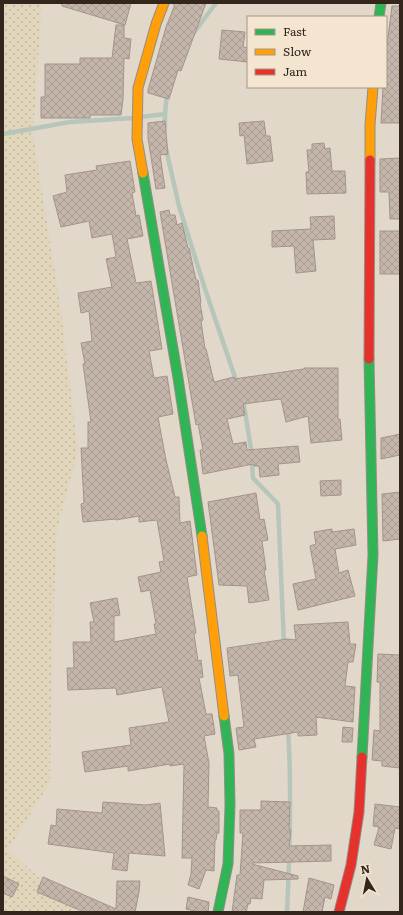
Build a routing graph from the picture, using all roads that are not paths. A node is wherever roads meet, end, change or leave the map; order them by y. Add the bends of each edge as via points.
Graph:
1 (164, 3) edge
2 (381, 3) edge
3 (379, 16) edge
4 (373, 88) edge
5 (218, 912) edge
6 (339, 912) edge

1 - 5 street via 138,88 137,139 202,533 229,754 228,864
2 - 3 street
4 - 6 street via 370,125 369,371 373,555 359,812 351,865

